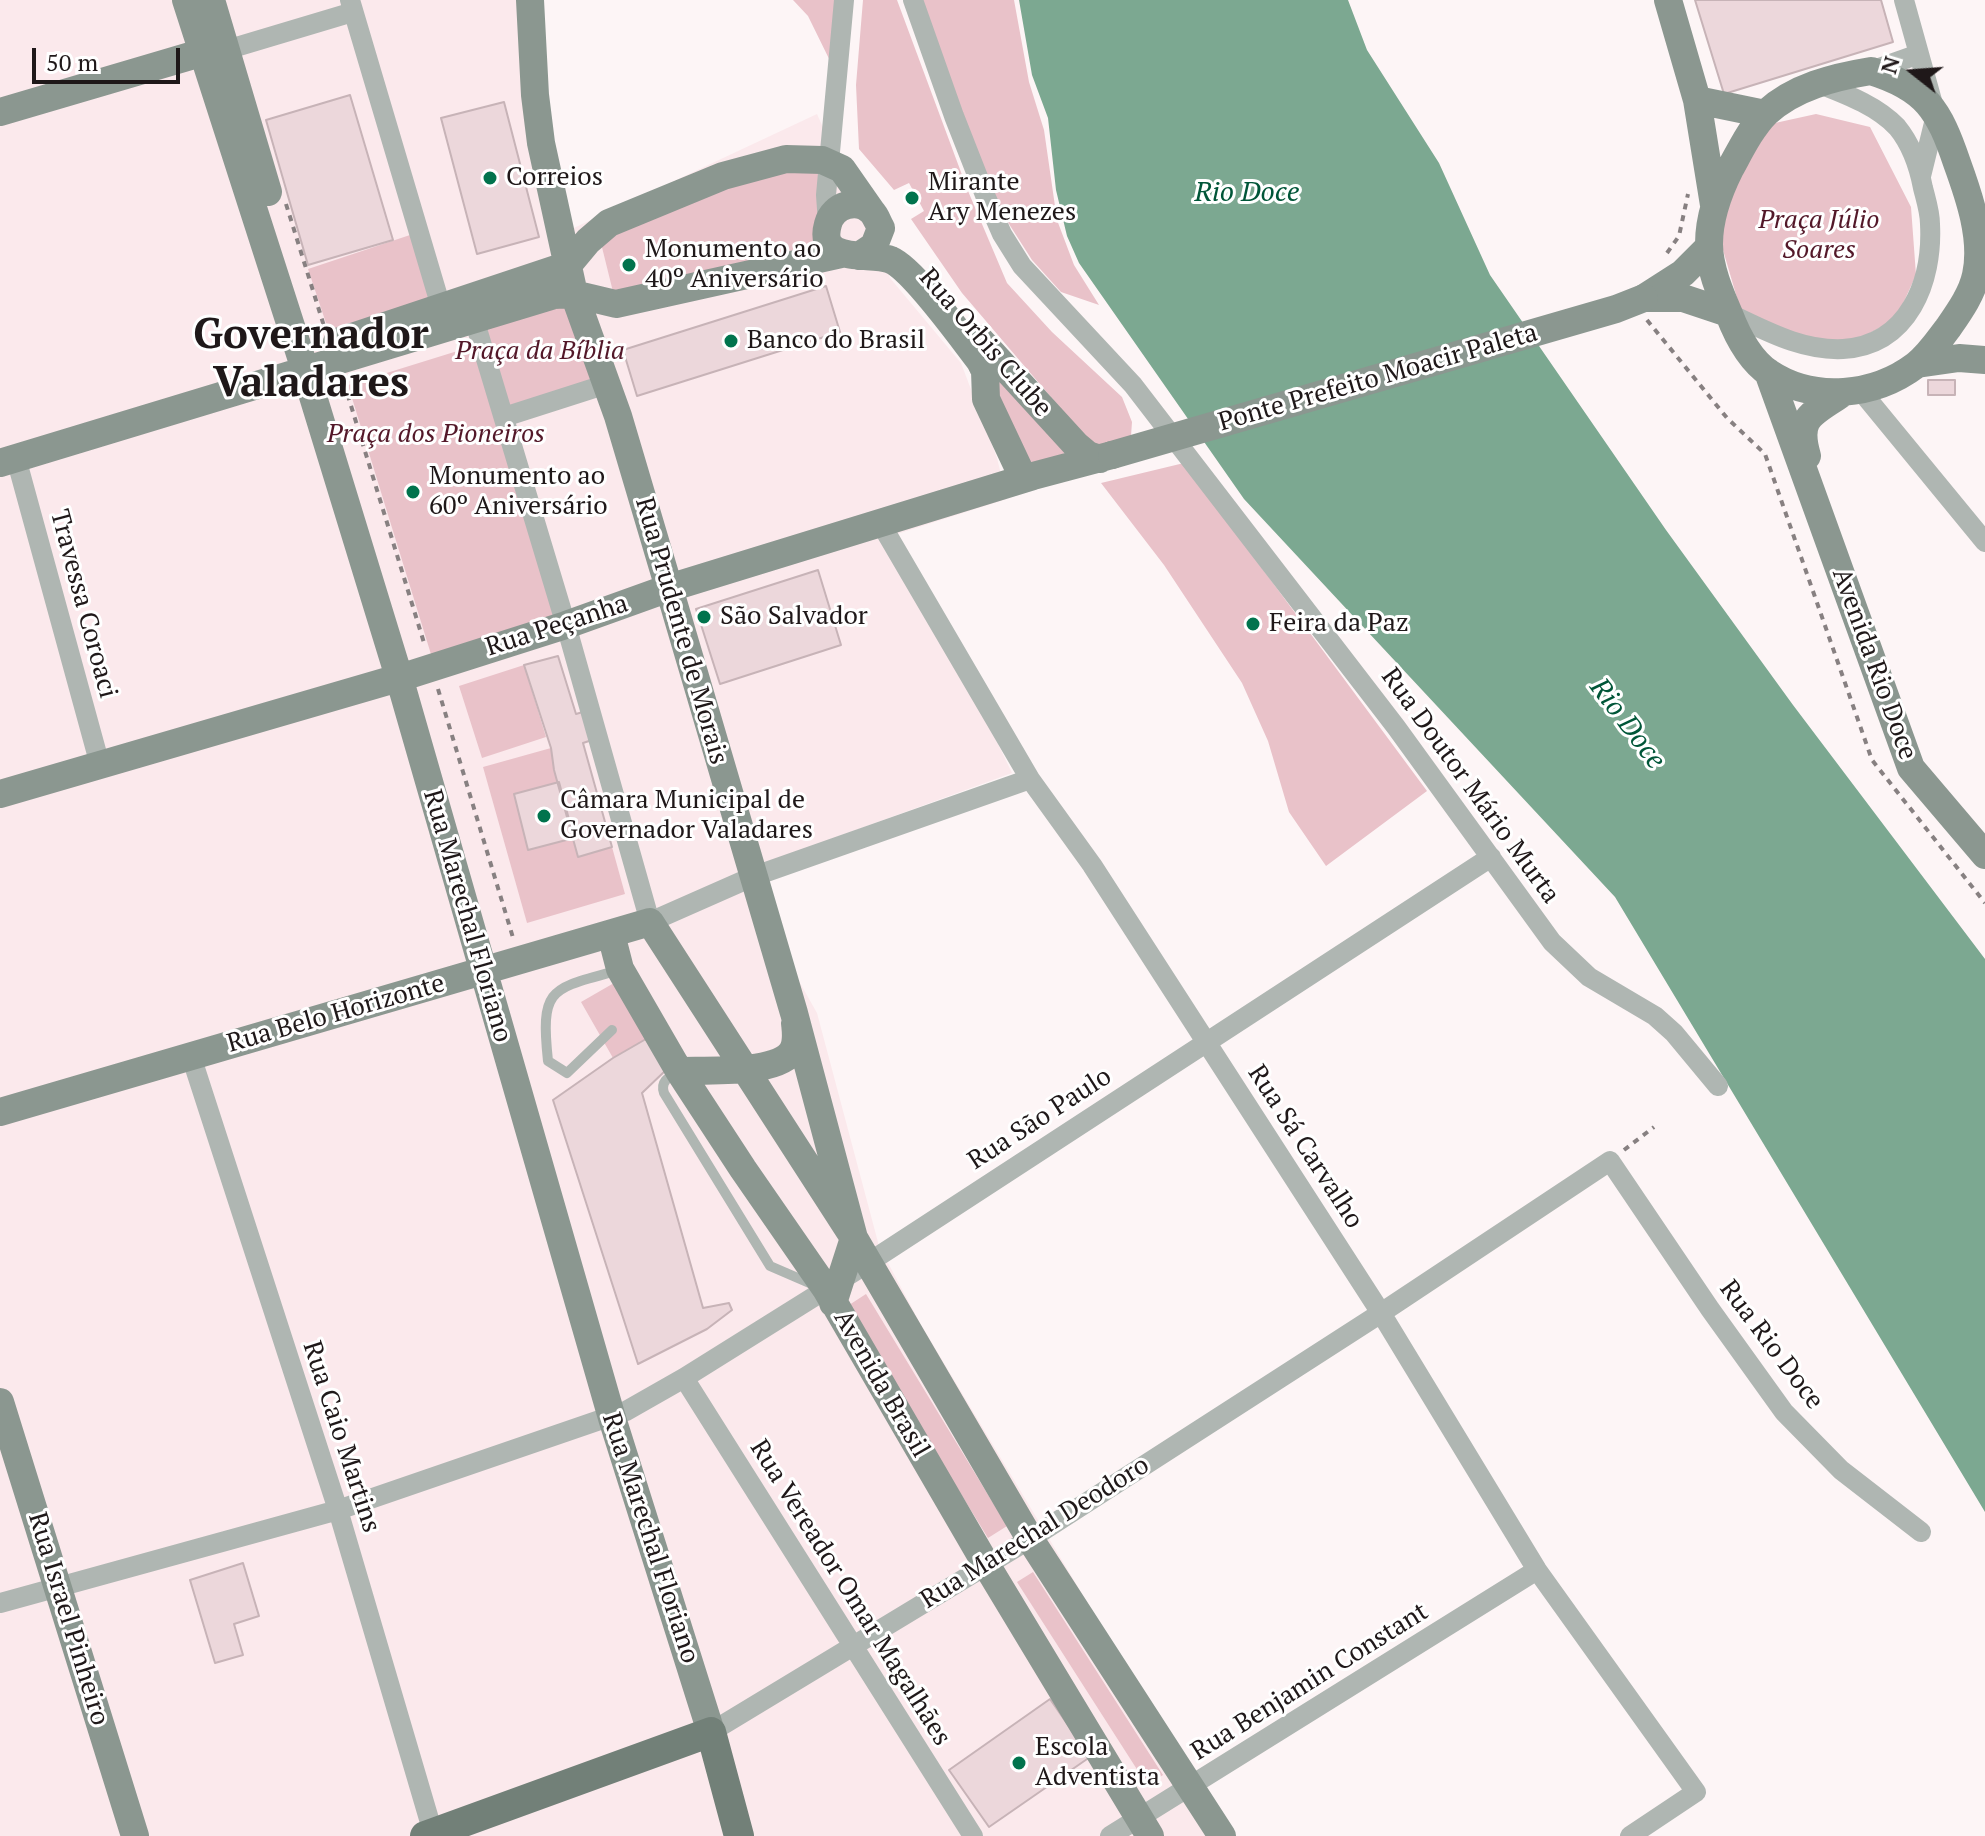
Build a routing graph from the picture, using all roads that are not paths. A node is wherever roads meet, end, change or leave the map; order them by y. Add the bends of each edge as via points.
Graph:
1 (186, 0) edge
2 (211, 0) edge
3 (530, 0) edge
4 (844, 0) edge
5 (913, 0) edge
6 (1668, 0) edge
7 (1904, 0) edge
8 (352, 6) edge
9 (215, 51) junction
10 (1919, 54) junction
11 (1871, 71) junction
12 (1817, 83) junction
13 (1697, 100) junction
14 (0, 112) edge
15 (1765, 114) junction
16 (1936, 115) junction
17 (820, 160) junction
18 (1921, 176) junction
19 (1976, 190) edge
20 (1714, 205) junction
21 (874, 216) junction
22 (828, 223) junction
23 (1709, 247) junction
24 (850, 255) junction
25 (568, 265) junction
26 (1980, 285) edge
27 (574, 294) junction
28 (1640, 300) junction
29 (441, 307) junction
30 (1728, 313) junction
31 (474, 319) junction
32 (318, 358) junction
33 (1985, 360) edge
34 (1917, 364) junction
35 (1768, 372) junction
36 (1013, 379) junction
37 (607, 384) junction
38 (1851, 393) junction
39 (988, 402) junction
40 (504, 417) junction
41 (5, 455) edge
42 (1091, 456) junction
43 (1022, 476) junction
44 (881, 524) junction
45 (1829, 542) junction
46 (1985, 542) edge
47 (669, 588) junction
48 (566, 625) junction
49 (414, 673) junction
50 (100, 765) junction
51 (1030, 779) junction
52 (0, 794) edge
53 (1985, 855) edge
54 (1491, 857) junction
55 (752, 877) junction
56 (650, 922) junction
57 (611, 934) junction
58 (500, 967) junction
59 (620, 969) junction
60 (794, 1013) junction
61 (612, 1030) dead end
62 (1205, 1042) junction
63 (191, 1056) junction
64 (743, 1068) junction
65 (679, 1071) junction
66 (1718, 1086) dead end
67 (0, 1112) edge
68 (1610, 1161) joint
69 (861, 1251) junction
70 (832, 1291) junction
71 (1381, 1313) junction
72 (684, 1378) junction
73 (0, 1402) edge
74 (612, 1418) junction
75 (338, 1510) junction
76 (1921, 1532) dead end
77 (1030, 1539) junction
78 (987, 1566) junction
79 (1537, 1570) junction
80 (58, 1586) junction
81 (0, 1603) edge
82 (851, 1645) junction
83 (711, 1732) junction
84 (1191, 1787) junction
85 (1145, 1827) edge
86 (430, 1835) edge
87 (135, 1836) edge
88 (739, 1836) edge
89 (973, 1836) edge
90 (1110, 1836) edge
91 (1222, 1836) edge
92 (1630, 1836) edge

1 - 9 street, Rua Marechal Floriano
2 - 9 street, Rua Marechal Floriano
3 - 25 street, Rua Prudente de Morais via 541,143
4 - 17 street via 833,132
5 - 54 street, Rua Doutor Mário Murta via 985,195 1022,266 1133,385
6 - 13 street
7 - 10 street
8 - 9 street
8 - 29 street
9 - 14 street
9 - 32 street, Rua Marechal Floriano
10 - 11 street
10 - 16 street
11 - 12 street
11 - 16 street via 1909,85
12 - 15 street
12 - 18 street via 1855,98 1896,127
13 - 15 street
13 - 20 street
15 - 20 street
16 - 18 street
16 - 19 street
17 - 21 street, Rua Orbis Clube via 842,169
17 - 22 street
17 - 25 street via 786,159 723,176 609,223
18 - 30 street via 1931,222 1927,265 1916,304 1888,334 1845,349 1818,348
19 - 26 street
20 - 23 street
21 - 22 street via 865,207 847,205
21 - 24 street via 881,228 878,238 867,252
21 - 36 street, Rua Orbis Clube
22 - 24 street via 829,241
23 - 28 street, Ponte Prefeito Moacir Paleta via 1683,273
23 - 30 street
24 - 27 street via 616,304
24 - 39 street, Rua Orbis Clube via 891,259 900,265 980,361
25 - 27 street, Rua Prudente de Morais
25 - 29 street
26 - 34 street
27 - 31 street
27 - 37 street, Rua Prudente de Morais
28 - 30 street, Ponte Prefeito Moacir Paleta via 1683,298
28 - 42 street, Ponte Prefeito Moacir Paleta, bridge
29 - 32 street
30 - 35 street via 1750,353
31 - 32 street
31 - 40 street
32 - 41 street
32 - 49 street, Rua Marechal Floriano
33 - 34 street
34 - 38 street via 1887,383
35 - 38 street via 1793,384
35 - 45 street, Avenida Rio Doce
36 - 39 street via 994,380
36 - 42 street, Rua Orbis Clube
37 - 40 street
37 - 47 street, Rua Prudente de Morais
38 - 45 street, Avenida Rio Doce via 1809,416 1801,436
38 - 46 street
39 - 43 street, Rua Orbis Clube
40 - 48 street
41 - 50 street, Travessa Coroaci
42 - 43 street, Rua Peçanha
43 - 44 street, Rua Peçanha
44 - 47 street, Rua Peçanha
44 - 51 street, Rua Sá Carvalho
45 - 53 street, Avenida Rio Doce via 1911,768
47 - 48 street, Rua Peçanha
47 - 55 street, Rua Prudente de Morais
48 - 49 street, Rua Peçanha
48 - 56 street
49 - 50 street, Rua Peçanha
49 - 58 street, Rua Marechal Floriano
50 - 52 street, Rua Peçanha
51 - 55 street, Rua Belo Horizonte
51 - 62 street, Rua Sá Carvalho
54 - 62 street, Rua São Paulo
54 - 66 street, Rua Doutor Mário Murta via 1570,962 1655,1016
55 - 56 street, Rua Belo Horizonte
55 - 60 street, Rua Prudente de Morais
56 - 57 street, Rua Belo Horizonte
56 - 64 street
57 - 58 street, Rua Belo Horizonte
57 - 59 street, Avenida Brasil
58 - 63 street, Rua Belo Horizonte
58 - 74 street, Rua Marechal Floriano
59 - 61 lane via 561,988 549,1000 544,1022 548,1061 567,1073
59 - 65 street, Avenida Brasil
60 - 64 street via 797,1040 792,1052 778,1062
60 - 69 street, Rua Prudente de Morais
62 - 69 street, Rua São Paulo
62 - 71 street, Rua Sá Carvalho
63 - 67 street, Rua Belo Horizonte
63 - 75 street, Rua Caio Martins
64 - 65 street
64 - 69 street
65 - 70 street, Avenida Brasil
68 - 71 street, Rua Marechal Deodoro
68 - 76 street, Rua Rio Doce via 1784,1412 1841,1470
69 - 70 street
69 - 77 street
70 - 72 street
70 - 78 street, Avenida Brasil
71 - 77 street, Rua Marechal Deodoro
71 - 79 street, Rua Sá Carvalho
72 - 74 street
72 - 82 street, Rua Vereador Omar Magalhães
73 - 80 street, Rua Israel Pinheiro
74 - 75 street
74 - 83 street, Rua Marechal Floriano
75 - 80 street
75 - 86 street, Rua Caio Martins
77 - 78 street, Rua Marechal Deodoro
77 - 84 street
78 - 82 street, Rua Marechal Deodoro
78 - 85 street, Avenida Brasil
79 - 84 street, Rua Benjamin Constant
79 - 92 street, Rua Sá Carvalho via 1696,1792
80 - 81 street
80 - 87 street, Rua Israel Pinheiro
82 - 83 street, Rua Marechal Deodoro
82 - 89 street, Rua Vereador Omar Magalhães
83 - 86 main road, Rua Marechal Deodoro
83 - 88 main road, Rua Marechal Floriano
84 - 85 street, Rua Benjamin Constant
84 - 91 street
85 - 90 street, Rua Benjamin Constant

